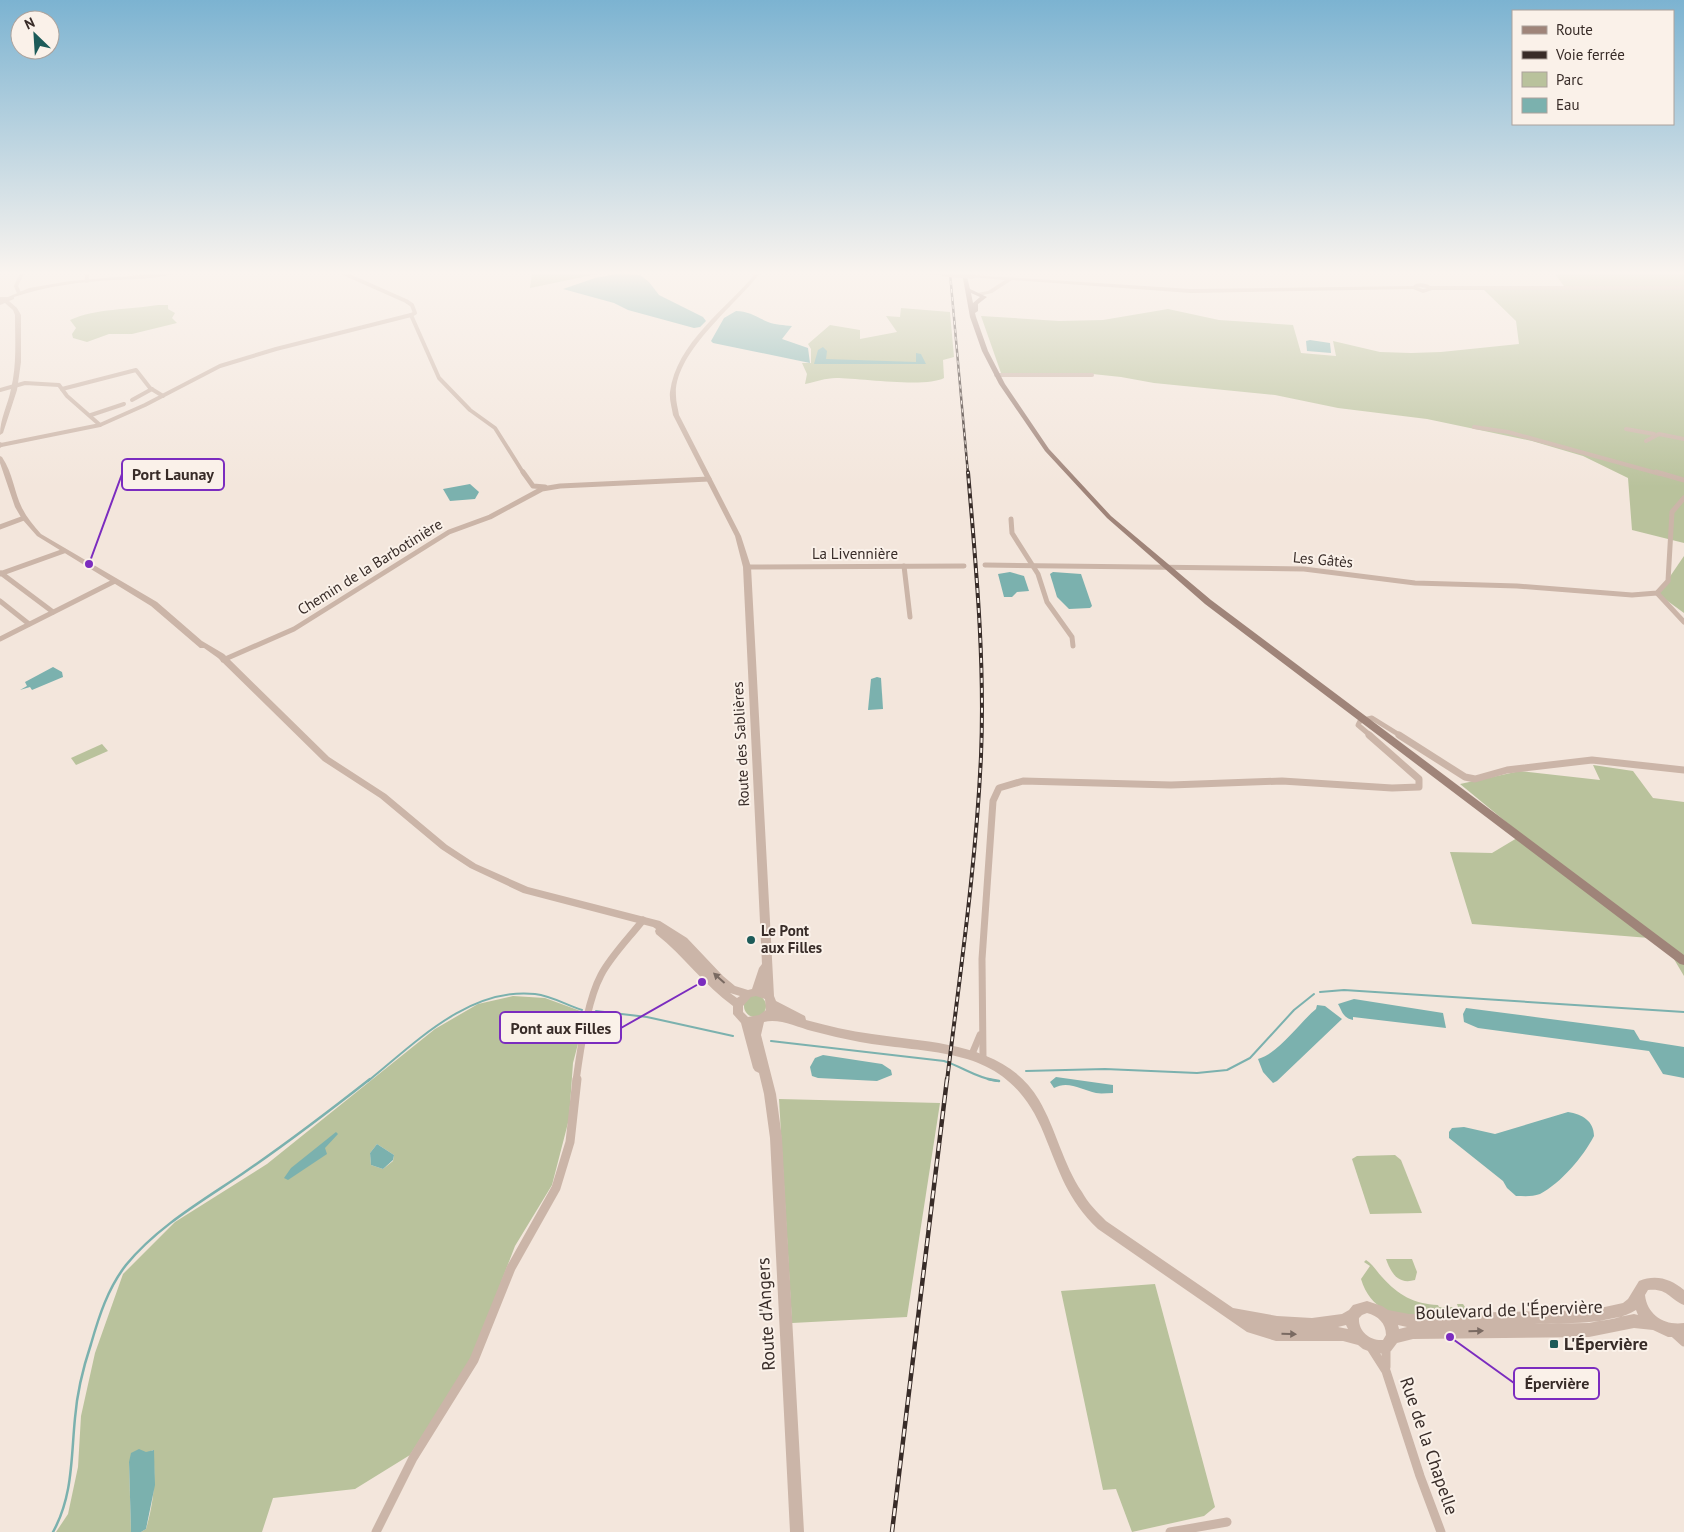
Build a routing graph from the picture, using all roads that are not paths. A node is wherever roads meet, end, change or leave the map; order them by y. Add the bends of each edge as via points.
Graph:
1 (18, 344) edge
2 (294, 344) edge
3 (424, 344) edge
4 (693, 344) edge
5 (984, 344) edge
6 (996, 375) junction
7 (1092, 375) dead end
8 (14, 385) junction
9 (62, 389) junction
10 (152, 389) junction
11 (0, 390) edge
12 (163, 396) junction
13 (132, 400) dead end
14 (124, 404) dead end
15 (91, 415) junction
16 (100, 424) junction
17 (1474, 427) dead end
18 (1626, 428) dead end
19 (0, 433) edge
20 (1654, 434) junction
21 (1684, 440) edge
22 (1646, 441) dead end
23 (0, 445) edge
24 (1, 461) edge
25 (709, 480) junction
26 (1684, 480) edge
27 (533, 486) junction
28 (549, 486) junction
29 (534, 493) junction
30 (1684, 498) edge
31 (24, 518) junction
32 (1012, 519) dead end
33 (0, 526) edge
34 (64, 551) junction
35 (986, 565) dead end
36 (1031, 565) junction
37 (904, 566) junction
38 (964, 566) dead end
39 (747, 567) junction
40 (1165, 567) junction
41 (1186, 567) junction
42 (0, 574) edge
43 (1180, 580) junction
44 (115, 581) junction
45 (1657, 593) junction
46 (0, 602) edge
47 (53, 612) junction
48 (910, 617) dead end
49 (1684, 622) edge
50 (29, 624) junction
51 (0, 639) edge
52 (1072, 646) dead end
53 (222, 660) junction
54 (1362, 719) junction
55 (1684, 770) edge
56 (643, 920) junction
57 (766, 953) junction
58 (1684, 961) edge
59 (752, 993) junction
60 (771, 1000) junction
61 (738, 1004) junction
62 (764, 1019) junction
63 (746, 1021) junction
64 (829, 1030) junction
65 (978, 1056) junction
66 (770, 1094) junction
67 (1679, 1291) edge
68 (1638, 1296) junction
69 (1684, 1299) edge
70 (1229, 1312) junction
71 (1354, 1315) junction
72 (1386, 1316) junction
73 (1656, 1324) junction
74 (1678, 1331) edge
75 (1390, 1341) junction
76 (1364, 1342) junction
77 (1684, 1342) edge
78 (1386, 1371) junction
79 (1227, 1522) dead end
80 (376, 1532) edge
81 (797, 1532) edge
82 (1170, 1532) edge
83 (1441, 1532) edge

1 - 8 street
2 - 12 street via 248,356 192,379
3 - 27 street via 439,378 470,410 495,428
4 - 25 street, Route des Sablières via 676,374 672,402
5 - 6 main road
6 - 7 street
6 - 40 main road via 1027,424 1070,477
8 - 9 street via 58,385
8 - 11 street
8 - 19 street
9 - 10 street via 136,370
9 - 15 street
10 - 12 street
10 - 13 street
12 - 16 street
14 - 15 street
15 - 16 street
16 - 23 street
17 - 26 street via 1508,432
18 - 20 street
20 - 21 street
20 - 22 street
24 - 31 street
25 - 28 street, Chemin de la Barbotinière
25 - 39 street, Route des Sablières via 738,536
27 - 28 street
27 - 29 street via 536,489
28 - 29 street, Chemin de la Barbotinière
29 - 53 street, Chemin de la Barbotinière via 490,516 444,534 294,629
30 - 45 street via 1672,512 1668,581
31 - 33 street
31 - 34 street via 39,535
32 - 36 street via 1012,533
34 - 42 street
34 - 44 street
35 - 36 street, Les Gâtès
36 - 40 street, Les Gâtès
36 - 52 street via 1038,574 1047,602 1072,637
37 - 38 street, La Livennière
37 - 39 street, La Livennière
37 - 48 street
39 - 57 street, Route des Sablières
40 - 41 street, Les Gâtès
40 - 43 main road
41 - 43 street via 1179,572
41 - 45 street, Les Gâtès via 1304,569 1415,583 1517,586 1632,595
42 - 47 street
43 - 54 main road
44 - 47 street
44 - 53 street via 154,604 215,658
45 - 49 street
46 - 50 street
47 - 50 street
50 - 51 street
53 - 56 street via 326,759 394,804 444,847 473,866 526,890
54 - 55 street via 1379,721 1456,773 1475,779 1516,769 1592,760
54 - 58 main road
54 - 65 street via 1358,725 1419,779 1419,787 1282,781 1171,786 1037,781 1010,782 999,788 993,801
59 -> 56 street via 736,991 719,979 673,933
56 - 61 street via 677,945 707,980
56 - 80 street via 596,986 579,1057 570,1142 556,1188 512,1268 474,1360 413,1458
57 - 59 street, Route des Sablières via 763,976
57 - 60 street, Route des Sablières
59 - 60 street
59 - 61 street
60 - 62 street
60 - 64 street via 791,1015
61 - 63 street via 738,1014
62 - 63 street
62 - 64 street via 779,1017
62 - 66 street, Route d'Angers via 756,1035
63 - 66 street, Route d'Angers via 757,1063
64 - 65 street
65 - 70 street via 1004,1069 1034,1100 1071,1188 1092,1216
66 - 81 street, Route d'Angers via 776,1138
67 - 68 street via 1658,1283 1648,1284 1642,1287
67 - 69 street
68 - 72 street, Boulevard de l'Épervière via 1626,1309 1591,1316 1409,1321
68 - 73 street via 1643,1311
70 - 71 street via 1261,1321 1284,1323 1331,1322
70 -> 76 street via 1239,1321 1266,1332 1343,1334
71 - 72 street via 1359,1309 1370,1307
71 - 76 street via 1353,1326
72 - 75 street via 1392,1326
73 - 74 street
75 -> 73 street, Boulevard de l'Épervière via 1412,1332 1589,1330 1634,1321
74 - 77 street
75 - 76 street via 1378,1347
75 - 78 street, Rue de la Chapelle
76 - 78 street, Rue de la Chapelle
78 - 83 street, Rue de la Chapelle
79 - 82 street

